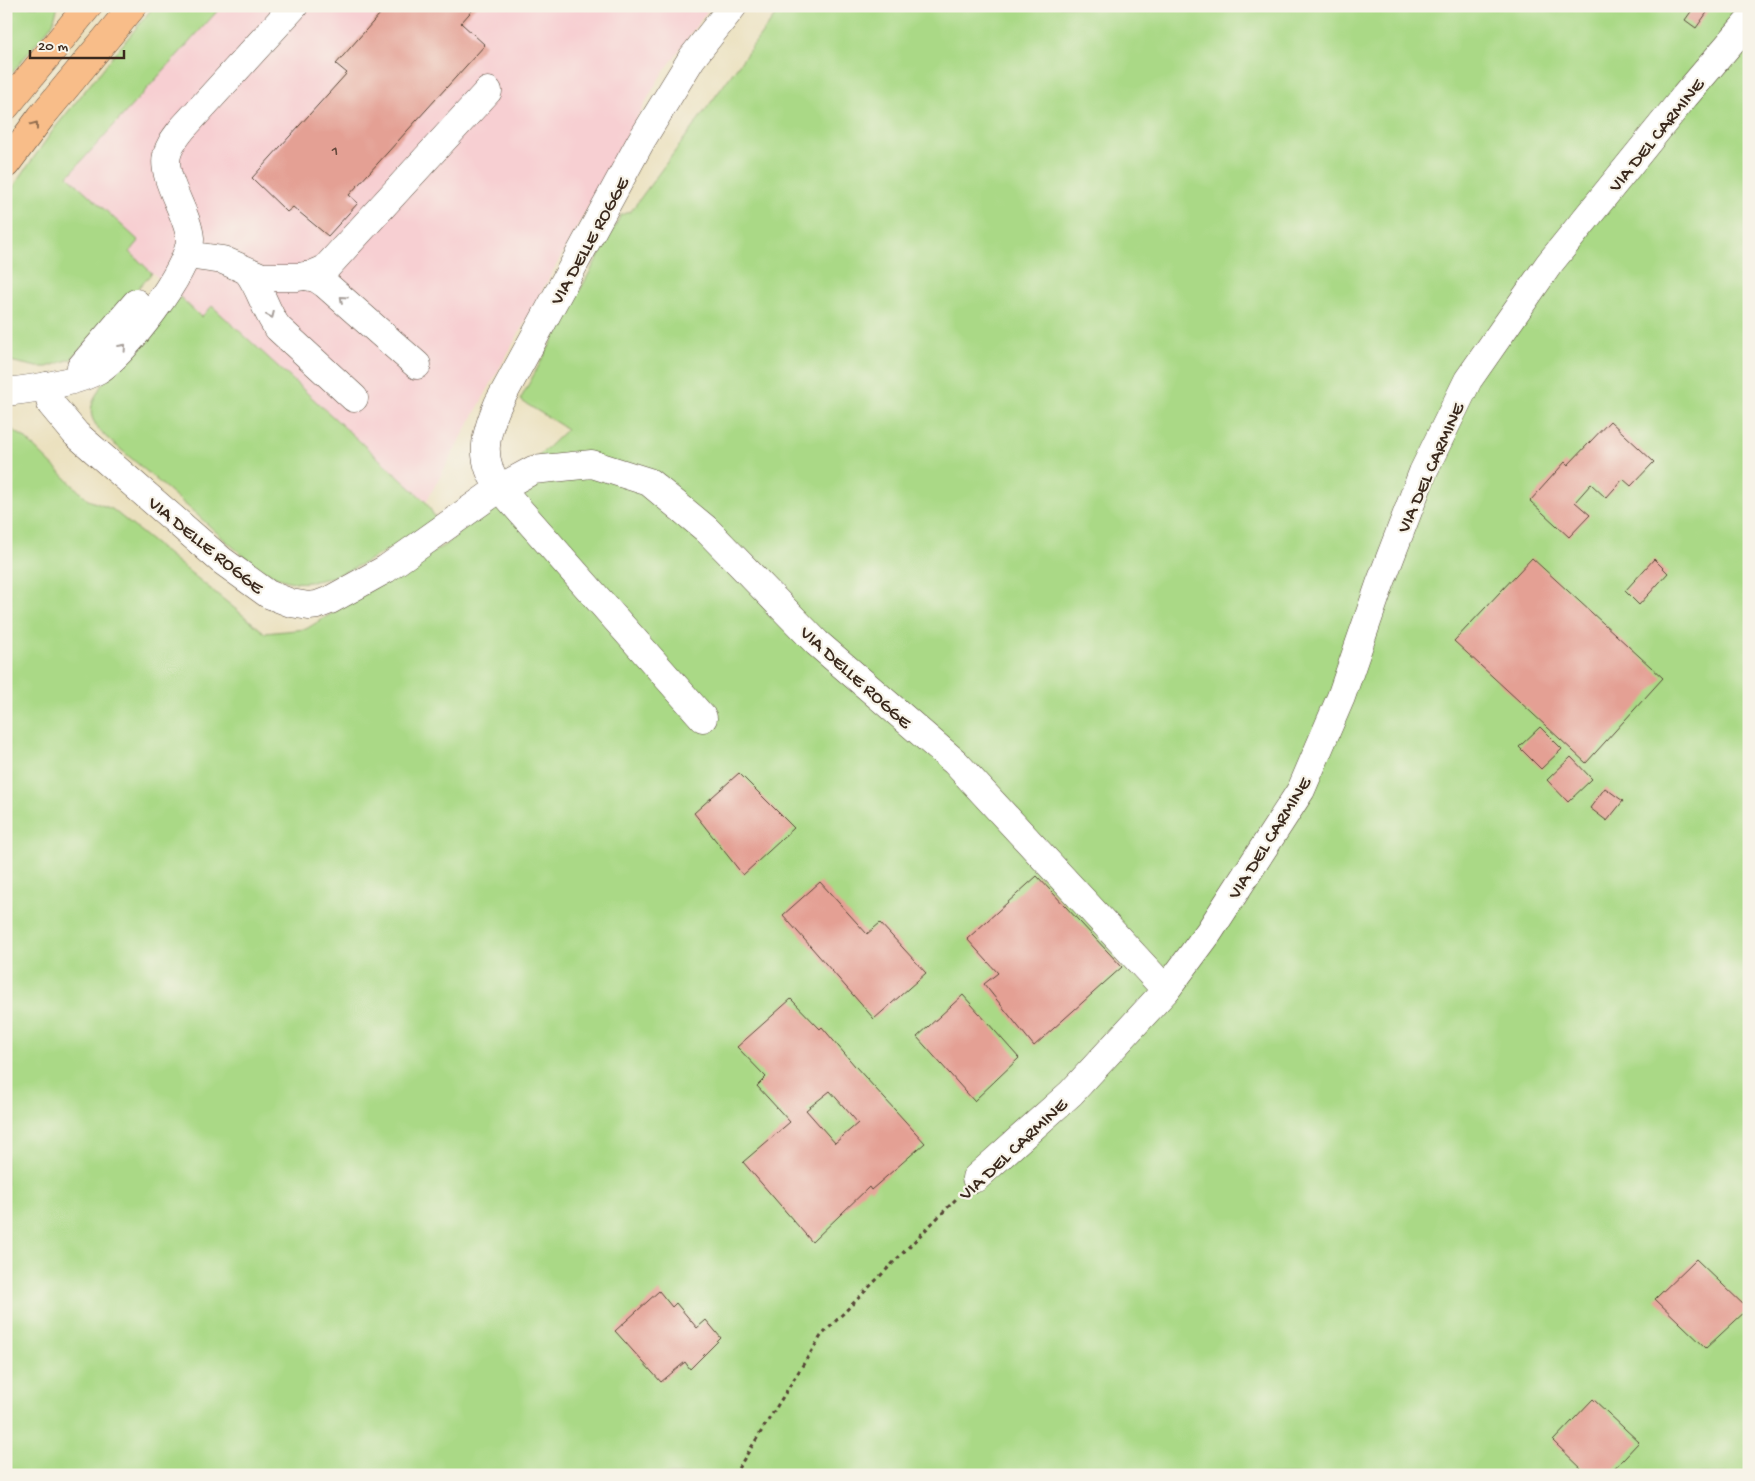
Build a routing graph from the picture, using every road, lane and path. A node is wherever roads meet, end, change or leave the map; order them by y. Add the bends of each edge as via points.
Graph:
1 (88, 6) edge
2 (133, 6) edge
3 (294, 6) edge
4 (733, 6) edge
5 (72, 17) edge
6 (1749, 21) edge
7 (488, 91) dead end
8 (6, 106) edge
9 (6, 164) edge
10 (182, 264) junction
11 (248, 272) junction
12 (305, 276) junction
13 (417, 365) dead end
14 (31, 385) edge
15 (354, 398) dead end
16 (500, 488) junction
17 (703, 718) dead end
18 (1166, 990) junction
19 (976, 1178) joint
20 (734, 1475) edge

1 - 5 main road
9 -> 2 main road
3 - 10 street via 182,129 169,148 167,173 190,238
4 - 16 street, VIA DELLE ROGGE via 692,58 642,141 498,404 486,451 488,468
5 - 8 main road
6 - 18 street, VIA DEL CARMINE via 1549,264 1468,380 1423,472 1341,697 1301,790 1209,932
7 - 12 street via 330,265
10 - 11 street via 223,260
10 - 14 street, VIA DELLE ROGGE via 154,310 108,362 96,371
11 - 12 street via 274,278
11 -> 15 street via 278,328
13 -> 12 street via 325,284
14 - 16 street, VIA DELLE ROGGE via 70,427 221,560 258,588 291,603 317,605 352,589 386,569
16 - 17 street
16 - 18 street, VIA DELLE ROGGE via 533,470 592,464 649,482 706,529 817,643 956,762
18 - 19 street, VIA DEL CARMINE via 1071,1093
19 - 20 path, VIA DEL CARMINE via 821,1336

